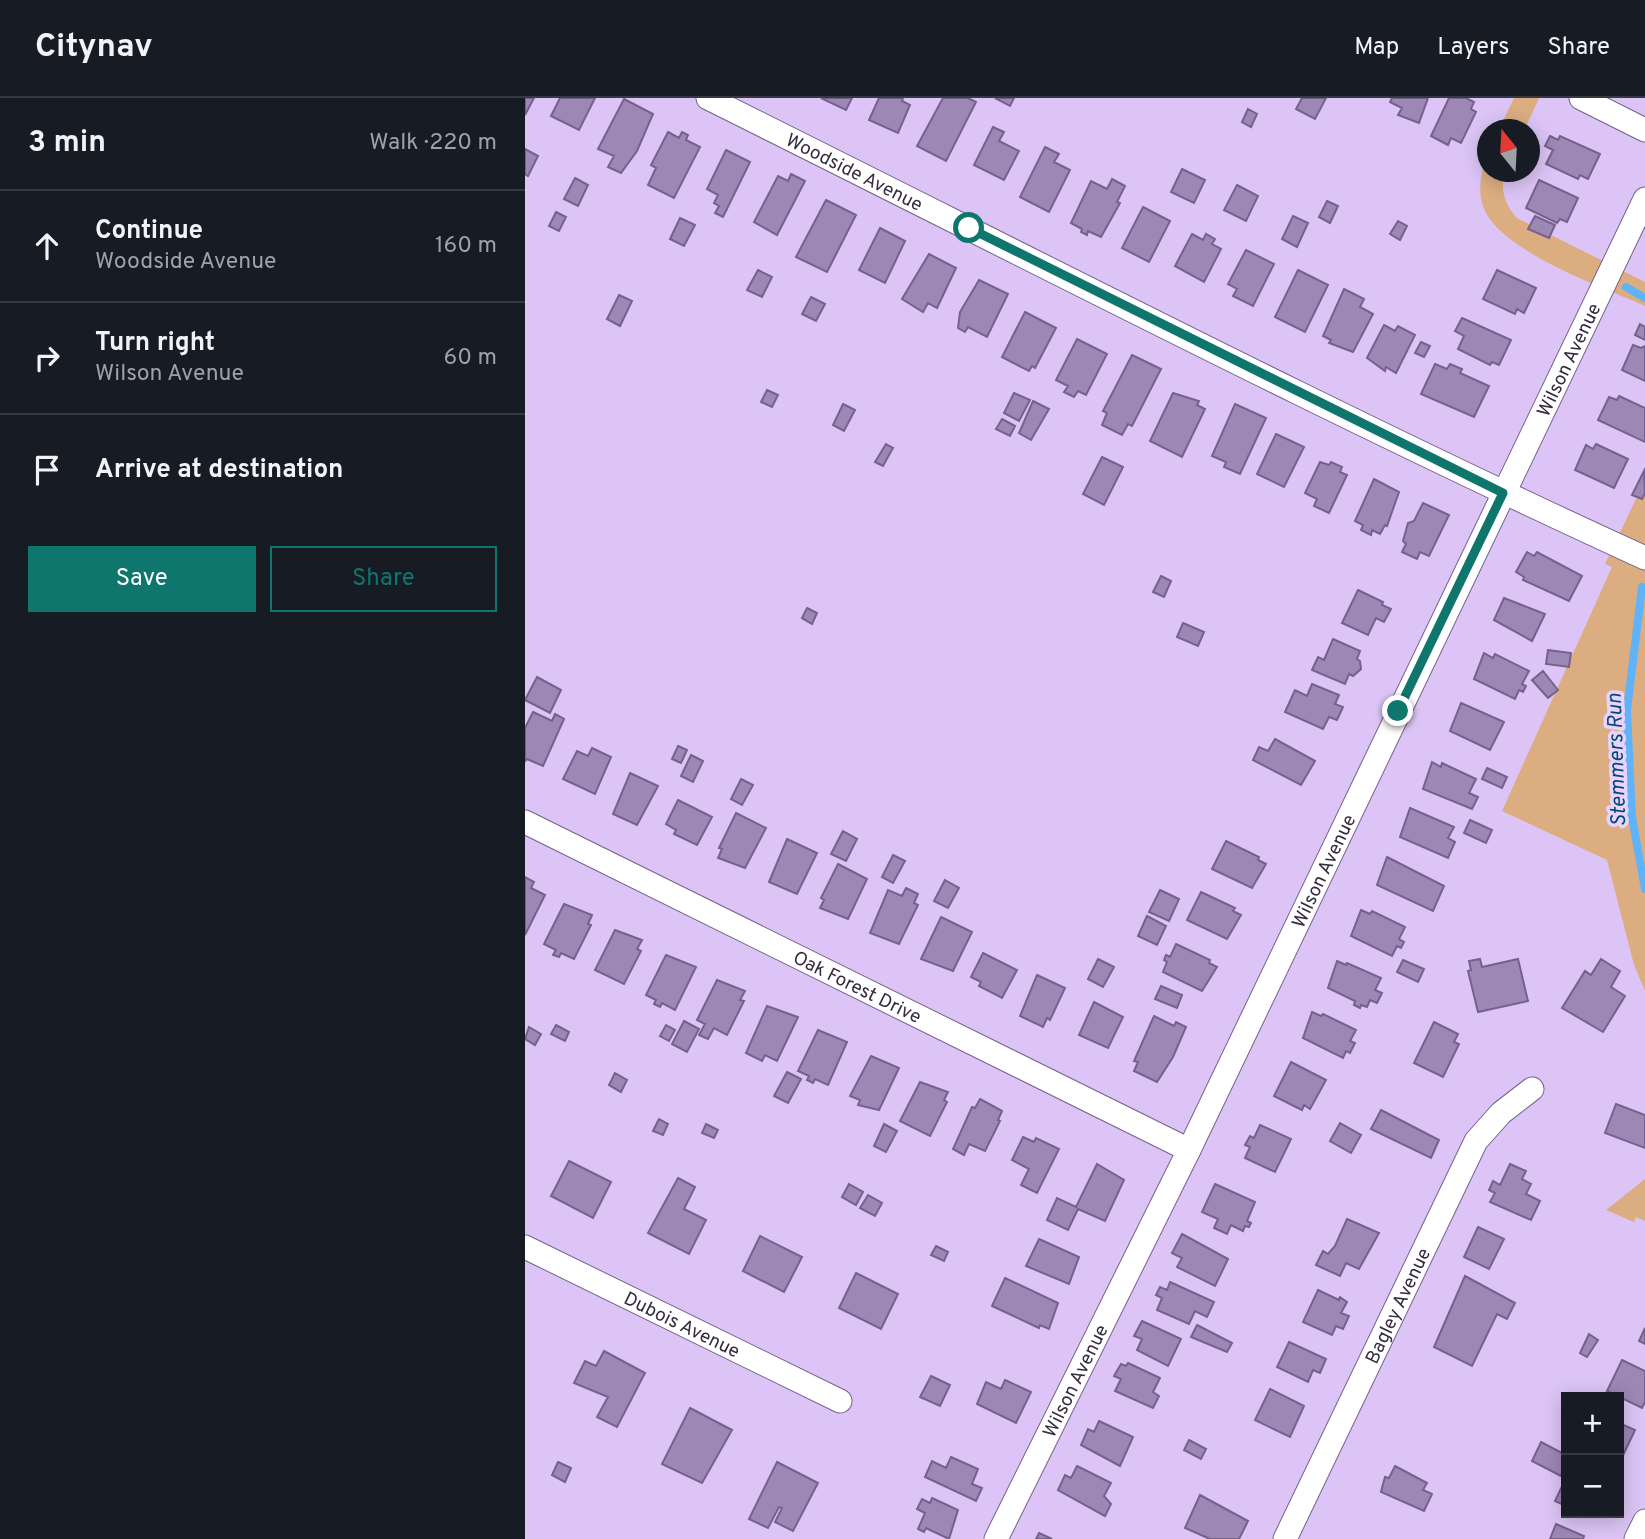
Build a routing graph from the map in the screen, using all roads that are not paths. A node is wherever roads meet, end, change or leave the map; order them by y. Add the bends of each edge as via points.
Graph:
1 (708, 98) edge
2 (1581, 98) edge
3 (1645, 130) edge
4 (1645, 199) edge
5 (1503, 493) junction
6 (1645, 558) edge
7 (525, 822) edge
8 (1532, 1089) dead end
9 (1189, 1150) junction
10 (525, 1247) edge
11 (839, 1401) dead end
12 (1645, 1521) edge
13 (996, 1539) edge
14 (1285, 1539) edge
15 (1636, 1539) edge

1 - 5 street, Woodside Avenue
2 - 3 street
4 - 5 street, Wilson Avenue
5 - 6 street, Woodside Avenue
5 - 9 street, Wilson Avenue
7 - 9 street, Oak Forest Drive
8 - 14 street, Bagley Avenue via 1501,1113 1476,1141
9 - 13 street, Wilson Avenue
10 - 11 street, Dubois Avenue
12 - 15 street

